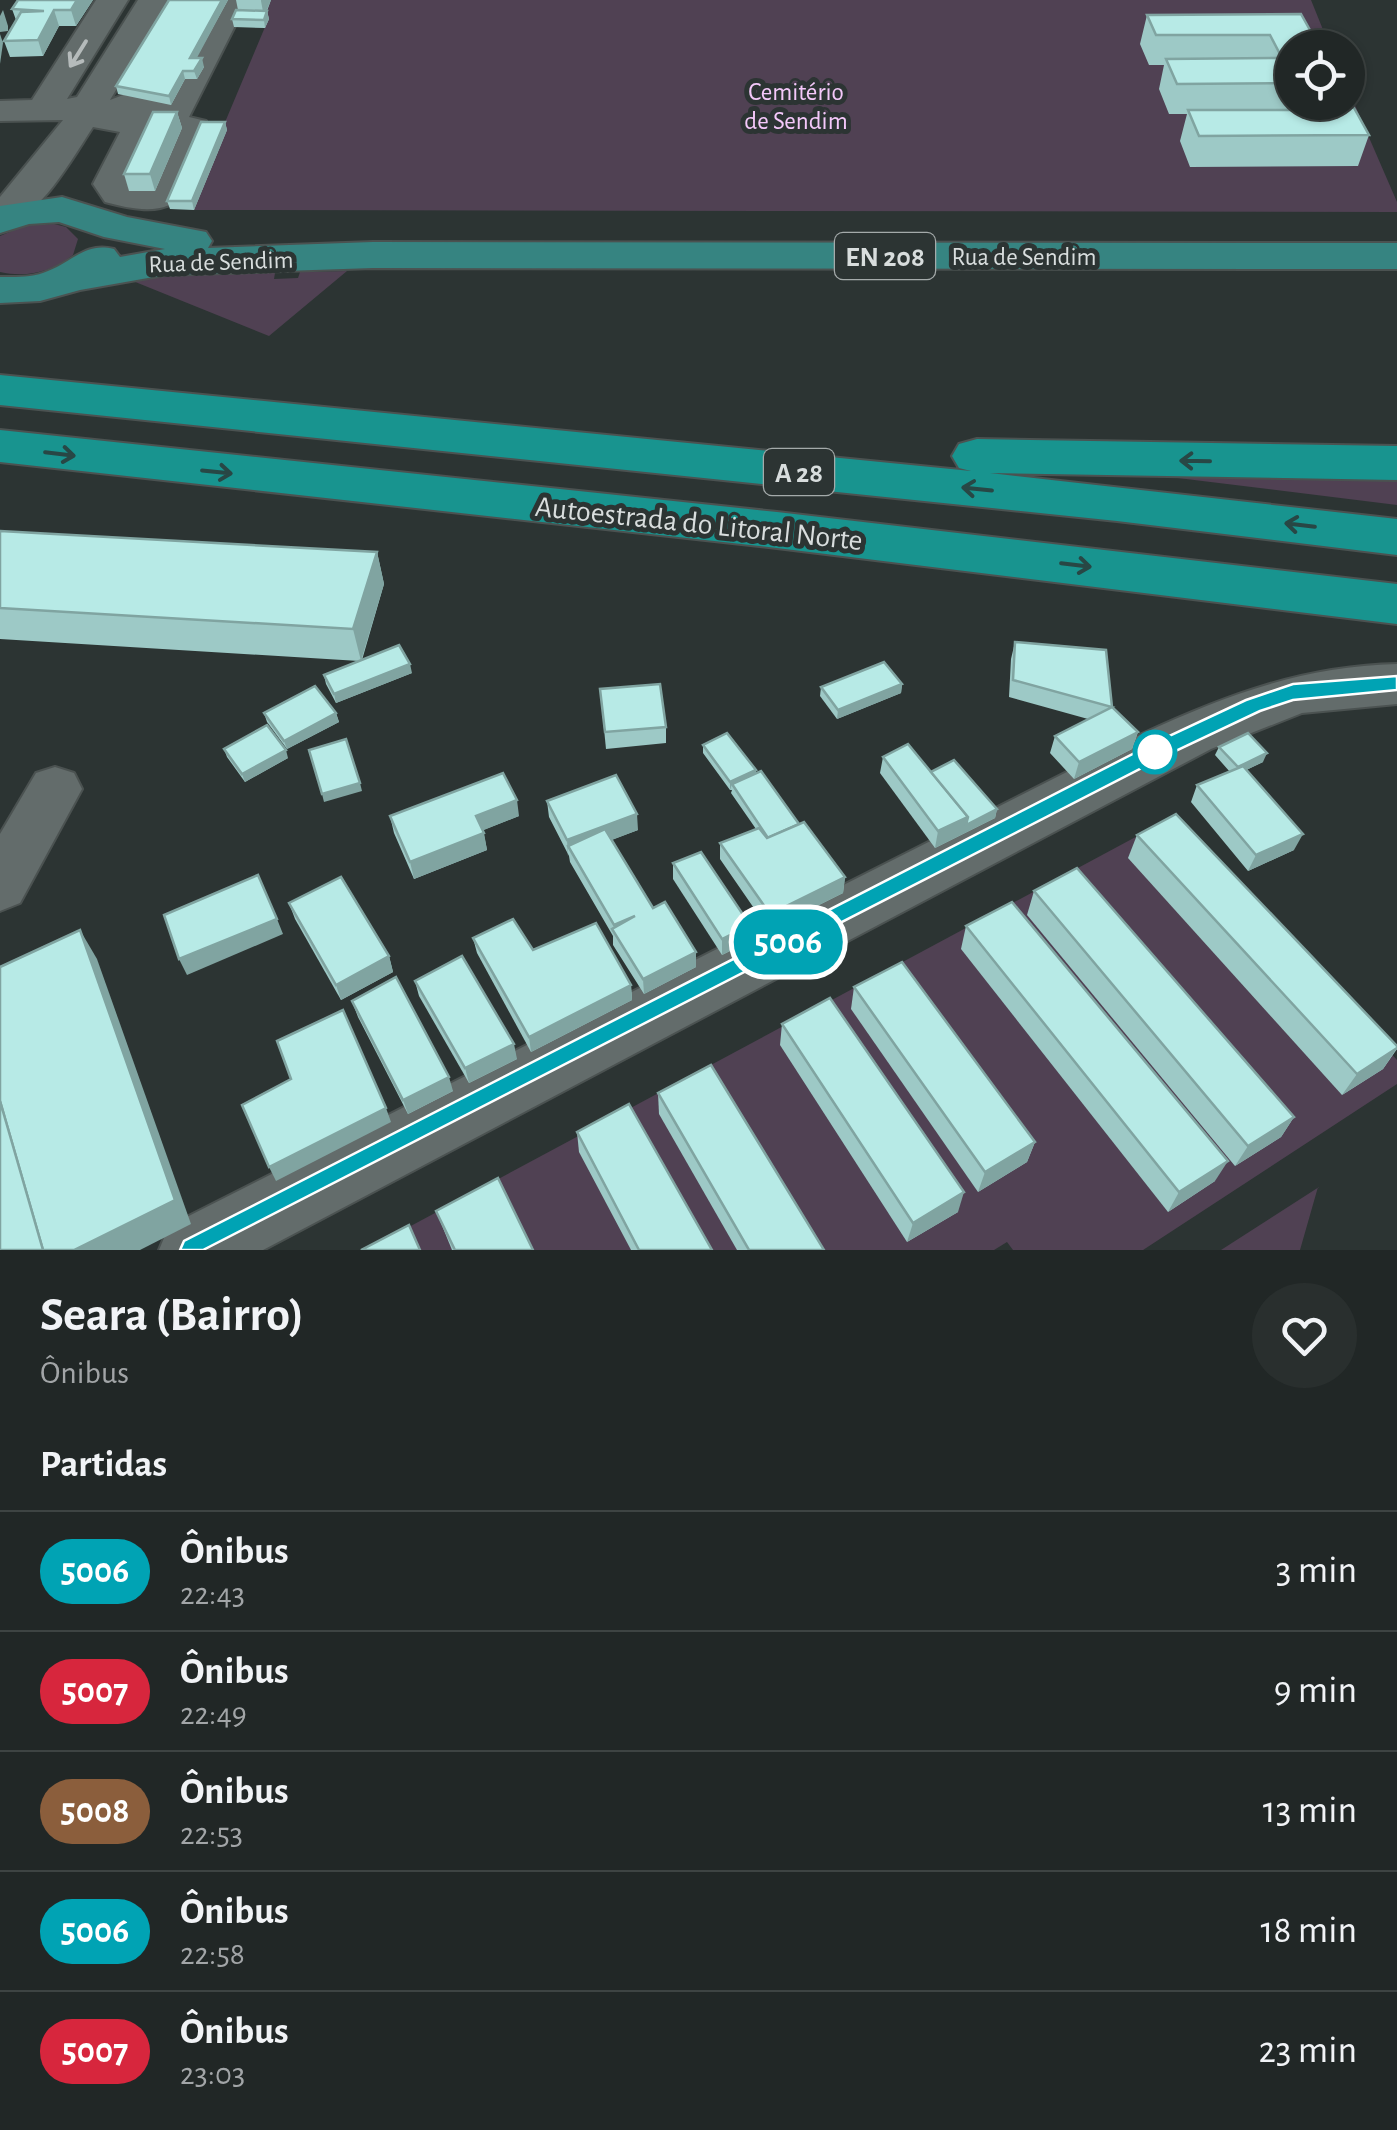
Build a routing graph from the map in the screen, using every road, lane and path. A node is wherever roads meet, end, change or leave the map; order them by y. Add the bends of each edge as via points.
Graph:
1 (112, 0) edge
2 (152, 2) edge
3 (230, 4) edge
4 (0, 111) edge
5 (77, 111) junction
6 (149, 163) junction
7 (0, 218) edge
8 (373, 255) junction
9 (1397, 256) edge
10 (71, 278) junction
11 (2, 290) edge
12 (0, 390) edge
13 (200, 412) junction
14 (0, 446) edge
15 (1397, 463) edge
16 (1397, 537) edge
17 (1383, 604) edge
18 (1397, 684) edge
19 (55, 789) dead end
20 (0, 886) edge
21 (194, 1250) edge

1 -> 5 street
2 - 3 street
2 - 5 street
3 - 6 street
4 - 5 street
5 - 6 street via 132,123
5 - 6 street via 59,170 64,190
5 - 6 street via 192,129
5 - 7 street
6 - 7 main road, Rua de Sendim via 44,209
6 - 8 main road, Rua de Sendim via 119,228
6 - 10 main road via 106,230 102,255
8 - 9 main road, Rua de Sendim / EN 208
8 - 10 main road, Rua de Sendim via 165,262
10 - 11 main road, Rua de Sendim
12 - 13 highway, Autoestrada do Litoral Norte / A 28
15 -> 13 highway via 836,450
16 -> 13 highway, Autoestrada do Litoral Norte / A 28
14 -> 17 highway, Autoestrada do Litoral Norte / A 28
18 - 21 street via 1293,692 1162,748
19 - 20 street

